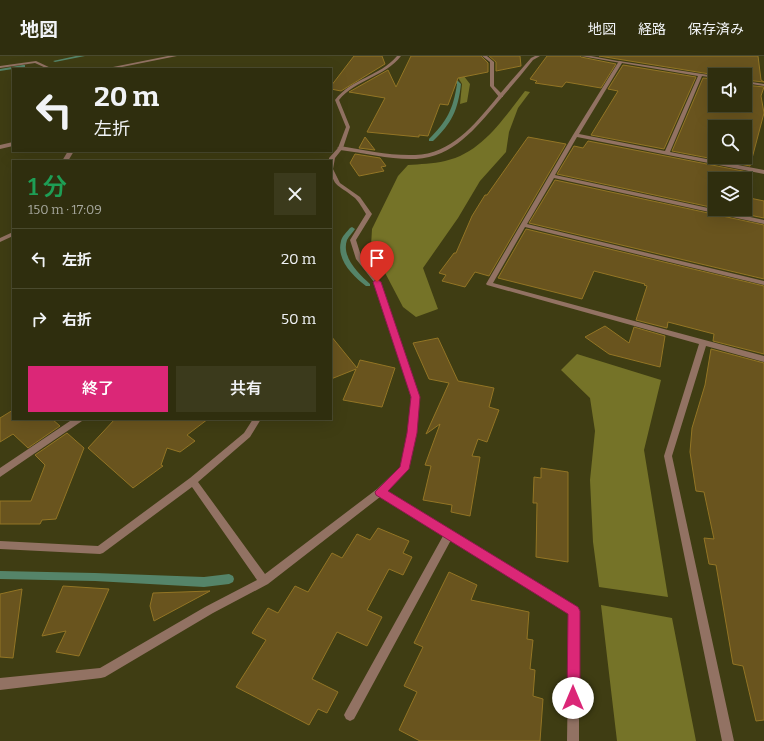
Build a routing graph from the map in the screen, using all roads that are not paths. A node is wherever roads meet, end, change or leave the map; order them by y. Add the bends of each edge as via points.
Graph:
1 (175, 56) edge
2 (399, 56) edge
3 (484, 56) edge
4 (538, 56) edge
5 (582, 56) edge
6 (621, 62) junction
7 (0, 67) edge
8 (49, 68) edge
9 (110, 68) edge
10 (700, 75) junction
11 (708, 76) edge
12 (752, 83) edge
13 (764, 85) edge
14 (501, 96) junction
15 (576, 135) junction
16 (12, 144) edge
17 (0, 147) edge
18 (340, 148) junction
19 (667, 153) junction
20 (332, 160) edge
21 (332, 171) edge
22 (764, 172) edge
23 (552, 176) junction
24 (764, 222) edge
25 (524, 225) junction
26 (12, 234) edge
27 (0, 240) edge
28 (764, 283) edge
29 (703, 343) junction
30 (764, 359) edge
31 (78, 420) edge
32 (256, 420) edge
33 (0, 473) edge
34 (193, 480) junction
35 (380, 492) junction
36 (449, 534) junction
37 (0, 545) edge
38 (264, 581) junction
39 (0, 684) edge
40 (350, 715) dead end
41 (573, 741) edge
42 (728, 741) edge

1 - 9 street
2 - 18 street via 388,67 360,80 340,94 337,100 348,127
3 - 14 street via 492,62 492,86
4 - 14 street via 532,59
5 - 6 street
6 - 10 street
6 - 15 street
7 - 8 street via 36,62
10 - 11 street
10 - 19 street
12 - 13 street
14 - 18 street via 464,138 432,154 417,157 399,156
15 - 19 street
15 - 23 street
16 - 17 street
18 - 20 street
19 - 22 street
21 - 35 street via 338,184 358,198 369,214 353,240 359,259 377,282 415,397 412,433 404,469
23 - 24 street
23 - 25 street
25 - 28 street
25 - 29 street via 489,284
26 - 27 street
29 - 30 street
29 - 42 street via 668,456
31 - 33 street
32 - 34 street via 247,435
34 - 37 street via 100,550
34 - 38 street
35 - 36 street
35 - 38 street
36 - 40 street
36 - 41 street via 574,611
38 - 39 street via 101,673

